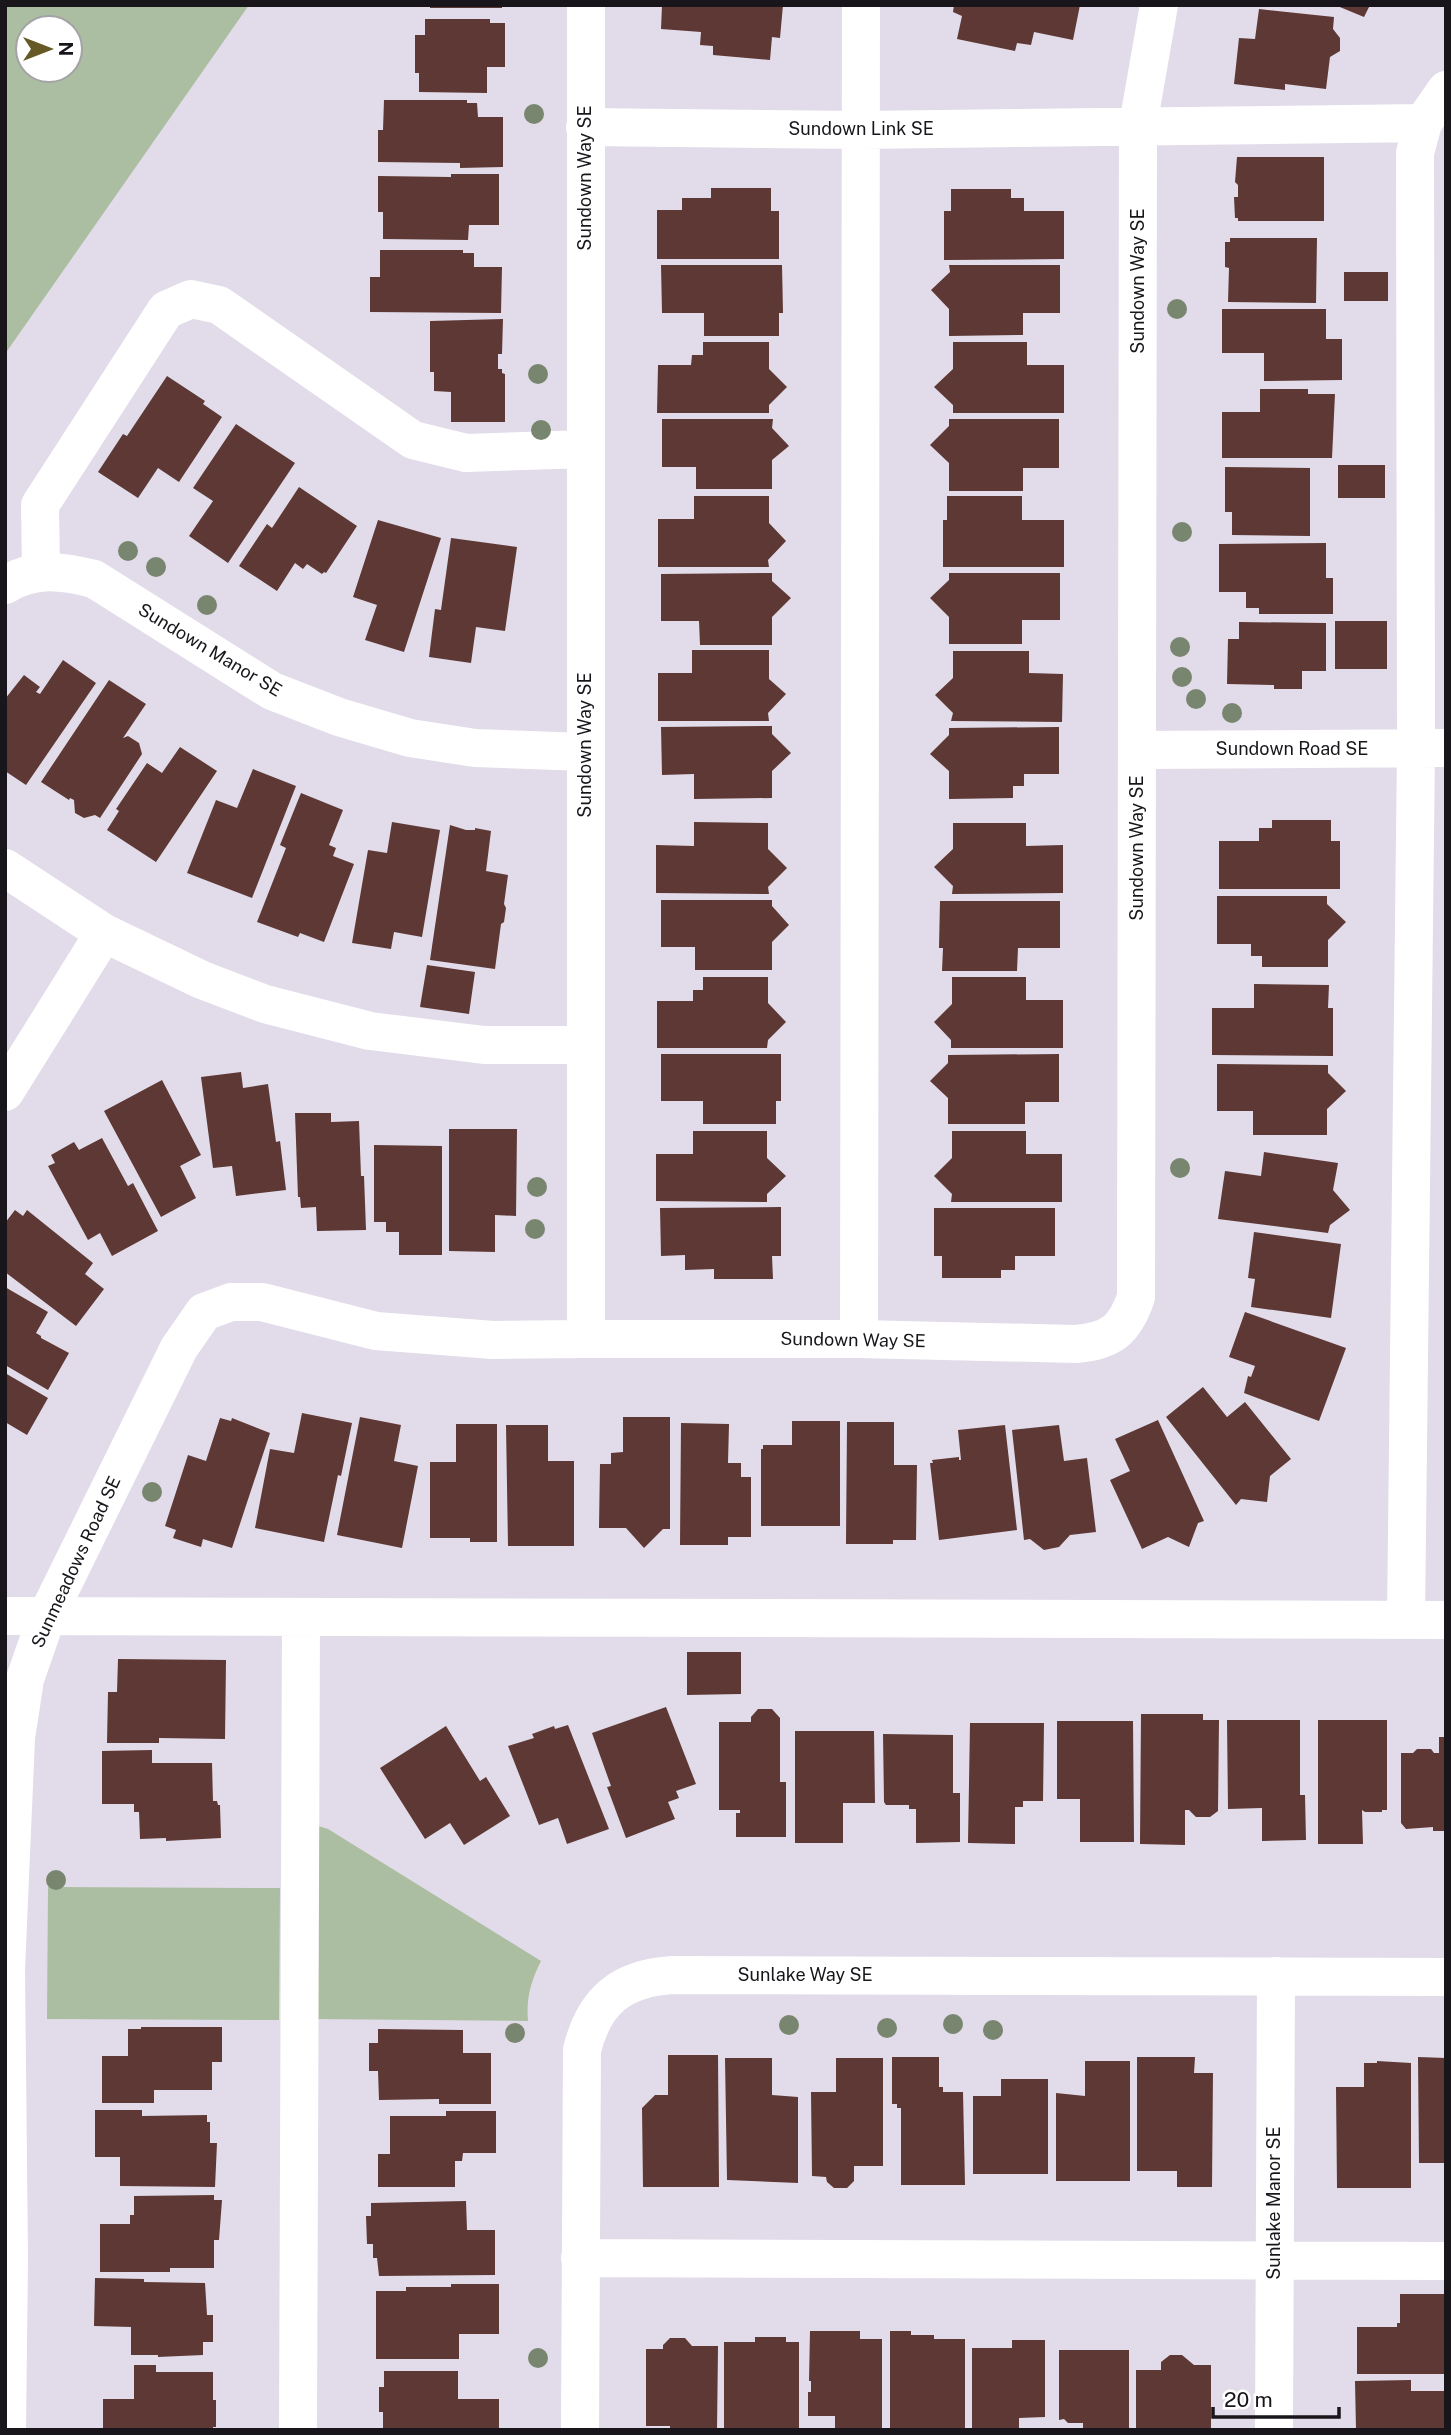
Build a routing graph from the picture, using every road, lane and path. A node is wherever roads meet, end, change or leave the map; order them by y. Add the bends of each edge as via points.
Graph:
1 (586, 5) edge
2 (861, 5) edge
3 (1159, 5) edge
4 (1446, 90) edge
5 (1423, 123) junction
6 (1138, 125) junction
7 (585, 127) junction
8 (860, 130) junction
9 (585, 449) junction
10 (1430, 459) edge
11 (41, 572) junction
12 (5, 585) edge
13 (1431, 748) edge
14 (1138, 750) junction
15 (586, 752) junction
16 (5, 868) edge
17 (104, 933) junction
18 (586, 1045) junction
19 (5, 1092) edge
20 (586, 1339) junction
21 (859, 1339) junction
22 (5, 1616) edge
23 (47, 1616) junction
24 (301, 1617) junction
25 (1406, 1620) junction
26 (1446, 1620) edge
27 (6, 1970) edge
28 (1276, 1976) junction
29 (1446, 1977) edge
30 (7, 2258) edge
31 (580, 2258) junction
32 (1274, 2261) junction
33 (1446, 2261) edge
34 (7, 2430) edge
35 (298, 2430) edge
36 (580, 2430) edge
37 (1274, 2430) edge

1 - 7 street, Sundown Way SE
2 - 8 street
3 - 6 street, Sundown Way SE
4 - 5 street
5 - 6 street, Sundown Link SE
5 - 10 street via 1415,153
6 - 8 street, Sundown Link SE
6 - 14 street, Sundown Way SE
7 - 8 street, Sundown Link SE
7 - 9 street, Sundown Way SE
8 - 21 street
9 - 11 street via 466,453 413,440 219,305 191,299 166,310 40,505
9 - 15 street, Sundown Way SE
10 - 13 street
11 - 12 street, Sundown Manor SE
11 - 15 street, Sundown Manor SE via 94,579 272,691 339,717 410,738 475,748
13 - 14 street, Sundown Road SE
13 - 25 street
14 - 21 street, Sundown Way SE via 1136,1297 1131,1312 1113,1335 1095,1342
15 - 18 street, Sundown Way SE
16 - 17 street
17 - 18 street via 265,1004 370,1031 484,1045
17 - 19 street
18 - 20 street, Sundown Way SE
20 - 21 street, Sundown Way SE
20 - 23 street, Sunmeadows Road SE via 493,1340 376,1331 262,1302 231,1302 204,1312 179,1348
22 - 23 street
23 - 24 street
23 - 27 street, Sunmeadows Road SE via 25,1679 16,1738
24 - 25 street
24 - 35 street
25 - 26 street
27 - 30 street, Sunmeadows Road SE
28 - 29 street, Sunlake Way SE
28 - 31 street, Sunlake Way SE via 673,1975 634,1983 613,1993 597,2012 582,2050
28 - 32 street, Sunlake Manor SE
30 - 34 street, Sunmeadows Road SE
31 - 32 street
31 - 36 street, Sunlake Way SE
32 - 33 street
32 - 37 street, Sunlake Manor SE

